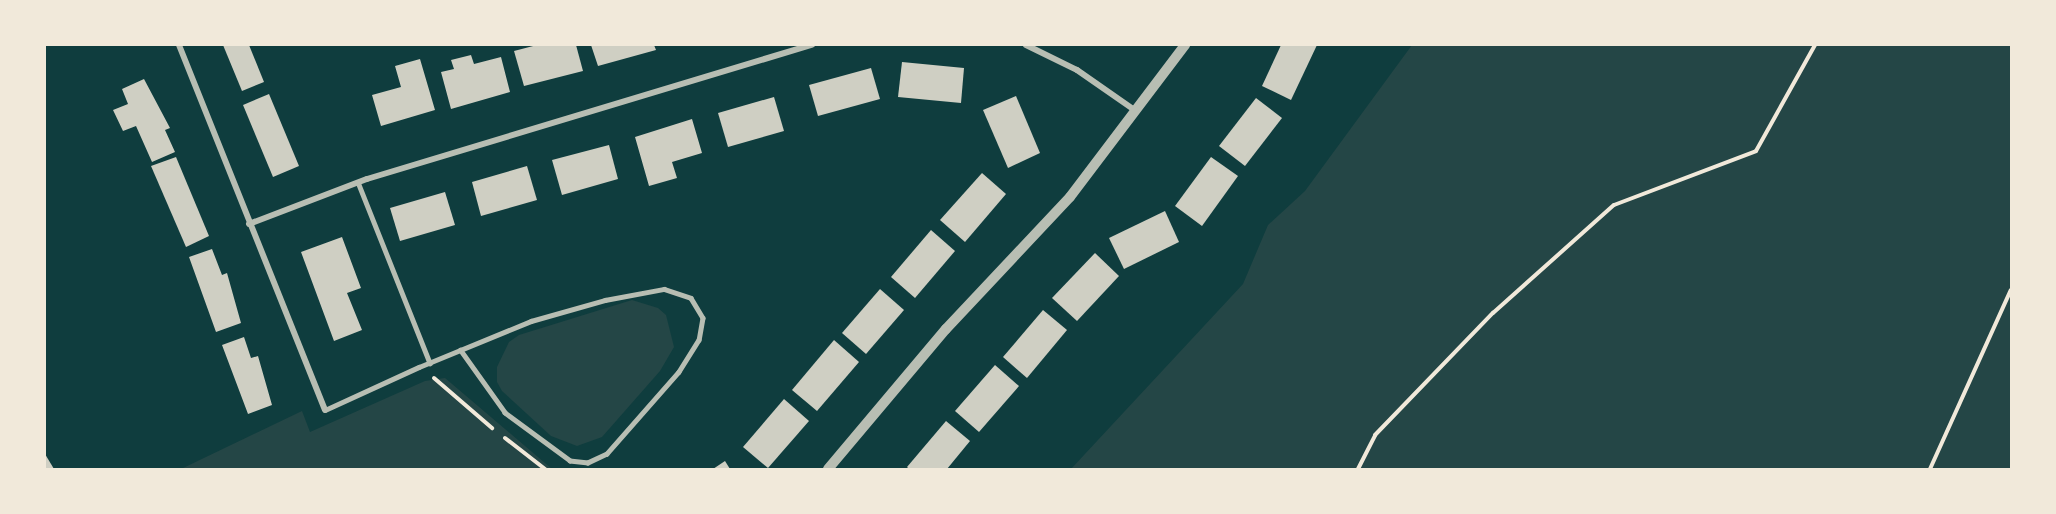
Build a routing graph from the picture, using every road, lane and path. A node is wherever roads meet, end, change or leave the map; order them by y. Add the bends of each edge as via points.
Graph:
1 (179, 45) edge
2 (812, 45) edge
3 (1026, 45) edge
4 (1185, 45) edge
5 (1815, 45) edge
6 (1136, 112) junction
7 (358, 182) junction
8 (249, 224) junction
9 (2011, 290) edge
10 (460, 350) junction
11 (430, 363) junction
12 (419, 367) junction
13 (326, 410) joint
14 (545, 469) edge
15 (828, 469) edge
16 (1358, 469) edge
17 (1930, 469) edge

1 - 8 street
2 - 7 street
3 - 6 street via 1077,70
4 - 6 street
5 - 16 path via 1756,151 1614,205 1493,313 1375,435
6 - 15 street via 1070,197 946,329
7 - 8 street
7 - 11 lane
8 - 13 street
9 - 17 path
10 - 10 lane via 505,413 570,461 588,463 607,454 680,372 699,340 703,318 691,298 664,289 605,300 531,321
10 - 11 lane
11 - 12 lane
12 - 13 lane
12 - 14 path

